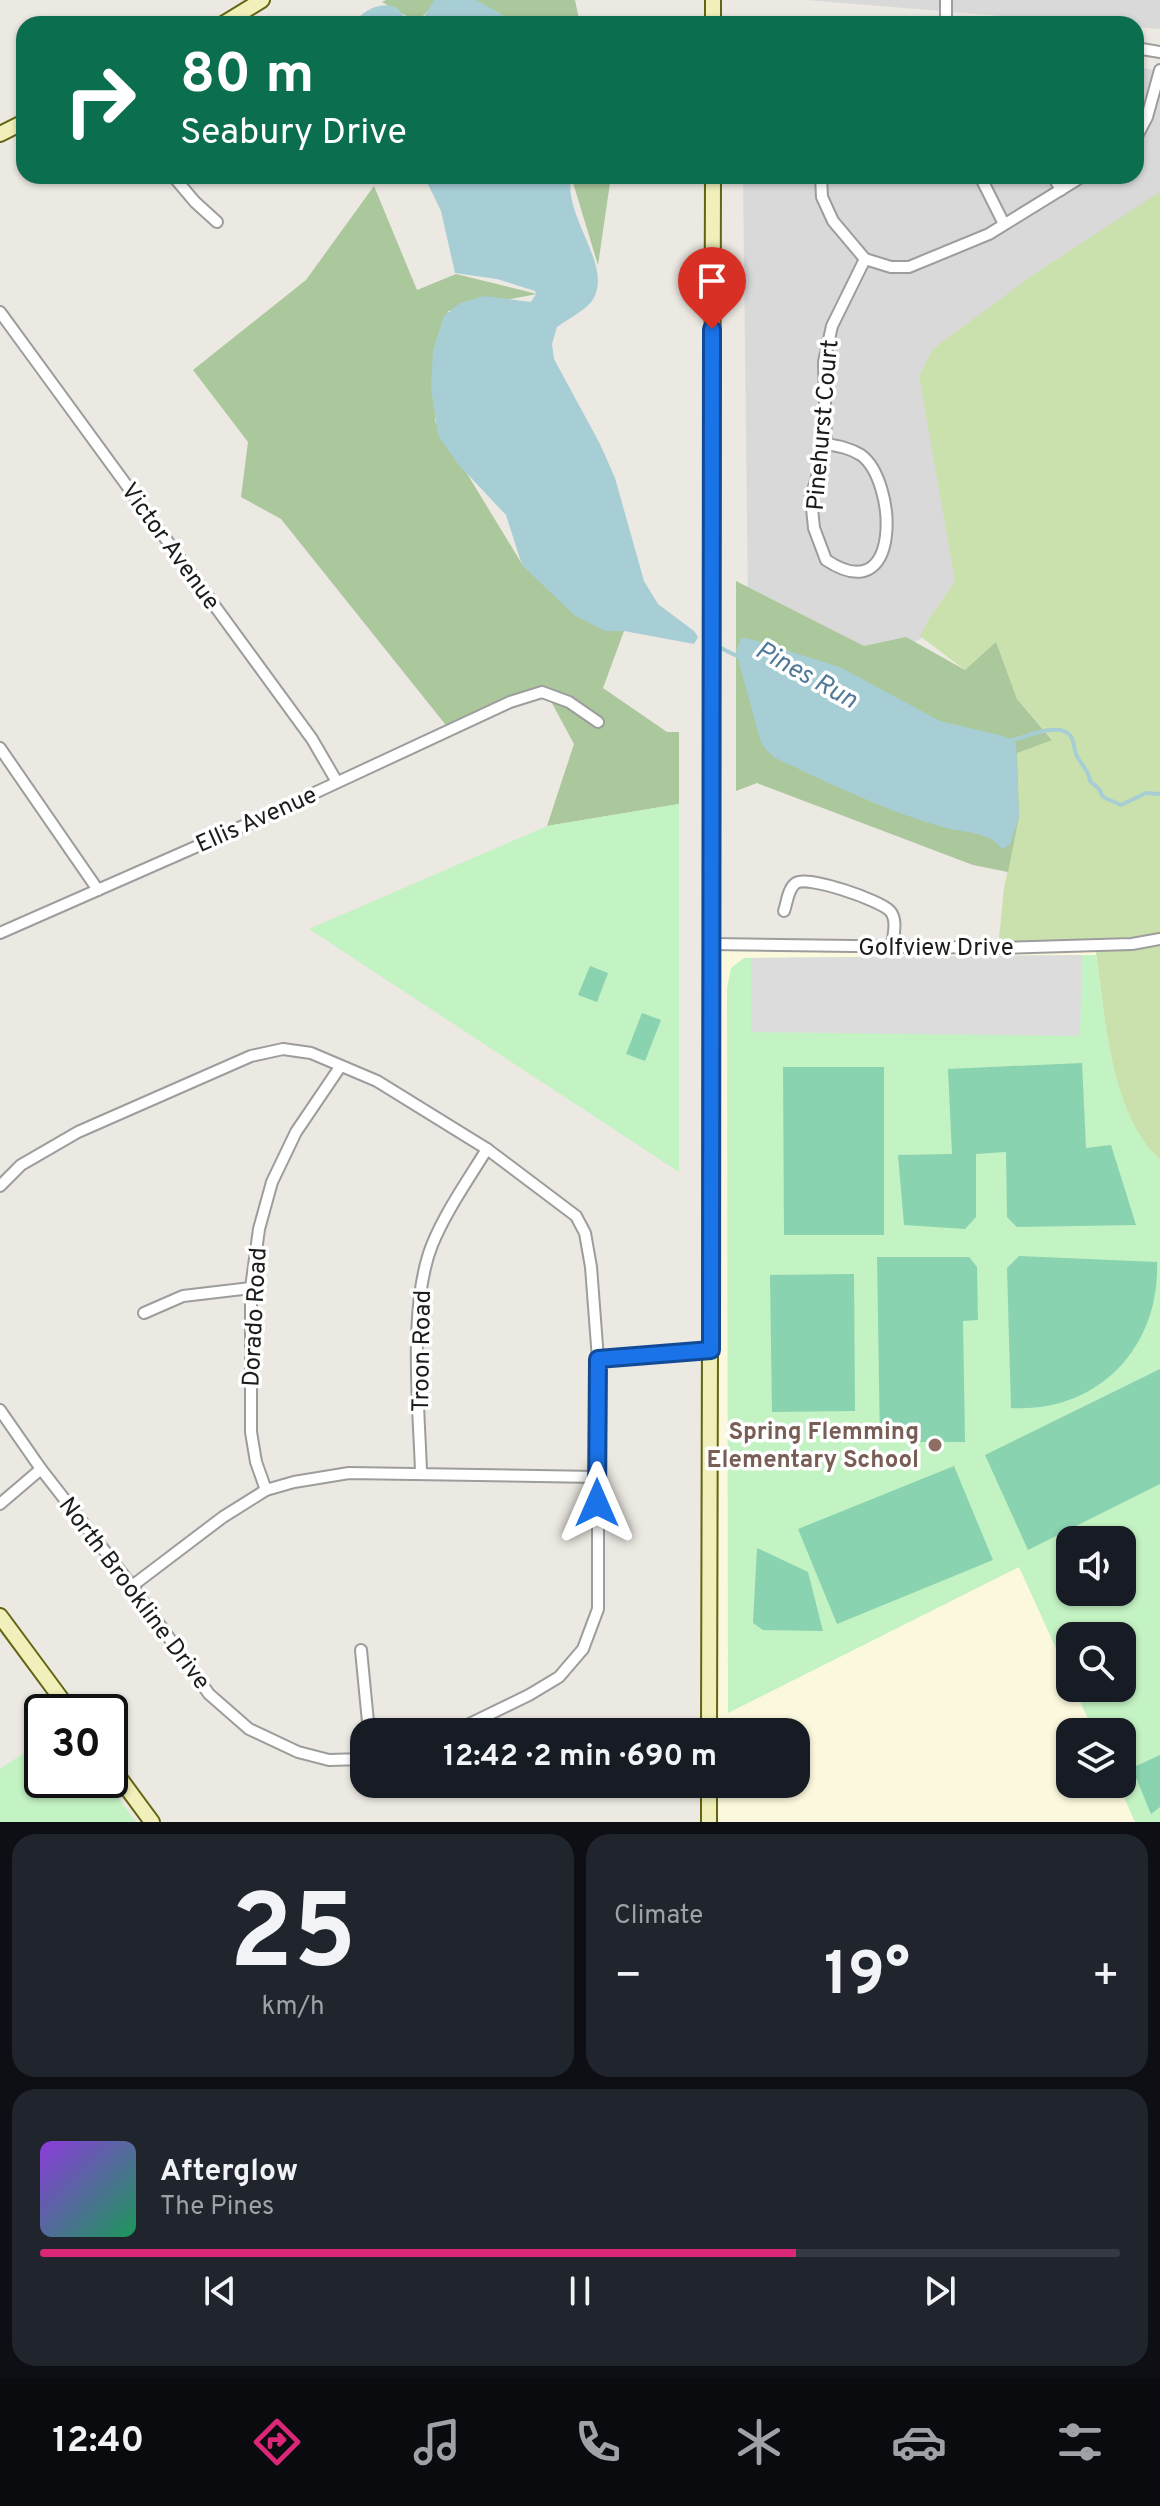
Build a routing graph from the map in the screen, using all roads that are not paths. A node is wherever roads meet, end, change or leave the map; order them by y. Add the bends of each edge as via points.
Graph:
1 (262, 0) edge
2 (236, 16) edge
3 (1160, 70) edge
4 (1144, 123) edge
5 (180, 184) edge
6 (713, 184) edge
7 (821, 184) edge
8 (984, 184) edge
9 (1058, 184) edge
10 (1070, 184) edge
11 (1061, 190) junction
12 (217, 222) dead end
13 (1004, 224) junction
14 (865, 259) junction
15 (0, 312) edge
16 (826, 444) junction
17 (598, 722) dead end
18 (0, 748) edge
19 (337, 782) junction
20 (98, 890) junction
21 (784, 911) dead end
22 (0, 933) edge
23 (1160, 939) edge
24 (712, 944) junction
25 (892, 947) junction
26 (340, 1067) junction
27 (487, 1149) junction
28 (0, 1186) edge
29 (251, 1288) junction
30 (144, 1313) dead end
31 (711, 1350) junction
32 (598, 1359) junction
33 (0, 1410) edge
34 (41, 1469) junction
35 (421, 1472) junction
36 (597, 1477) junction
37 (266, 1490) junction
38 (0, 1504) edge
39 (132, 1586) junction
40 (0, 1616) edge
41 (361, 1650) dead end
42 (58, 1694) edge
43 (368, 1718) edge
44 (482, 1718) edge
45 (709, 1718) edge
46 (350, 1759) edge
47 (128, 1789) edge
48 (709, 1798) edge
49 (152, 1822) edge
50 (709, 1822) edge

1 - 2 street
3 - 4 street
5 - 12 street
6 - 24 street
7 - 14 street via 833,221
8 - 13 street
9 - 11 street
10 - 11 street
11 - 13 street
13 - 14 street via 909,267
14 - 16 street, Pinehurst Court via 832,326 824,362
15 - 19 street, Victor Avenue via 312,739
16 - 16 street, Pinehurst Court via 811,498 814,528 826,560 850,572 868,570 886,546 881,490 863,457
17 - 19 street, Ellis Avenue via 542,692
18 - 20 street
19 - 20 street, Ellis Avenue
20 - 22 street, Ellis Avenue
21 - 25 street via 792,887 800,881 852,893 891,912
23 - 25 street, Golfview Drive via 1095,946
24 - 25 street, Golfview Drive
24 - 31 street
26 - 27 street via 377,1081
26 - 28 street via 311,1053 283,1049 251,1056 52,1147 21,1165
26 - 29 street, Dorado Road via 296,1132 272,1182
27 - 32 street via 576,1216 585,1233
27 - 35 street, Troon Road via 432,1246 422,1279
29 - 30 street via 183,1296
29 - 37 street, Dorado Road via 251,1432
31 - 32 street
31 - 45 street
32 - 36 street
33 - 34 street, North Brookline Drive
34 - 38 street
34 - 39 street, North Brookline Drive
35 - 36 street
35 - 37 street via 349,1473
36 - 44 street via 598,1609 583,1649 559,1677
37 - 39 street
39 - 46 street, North Brookline Drive via 209,1694 249,1729 298,1752
40 - 42 street
41 - 43 street
47 - 49 street
48 - 50 street

